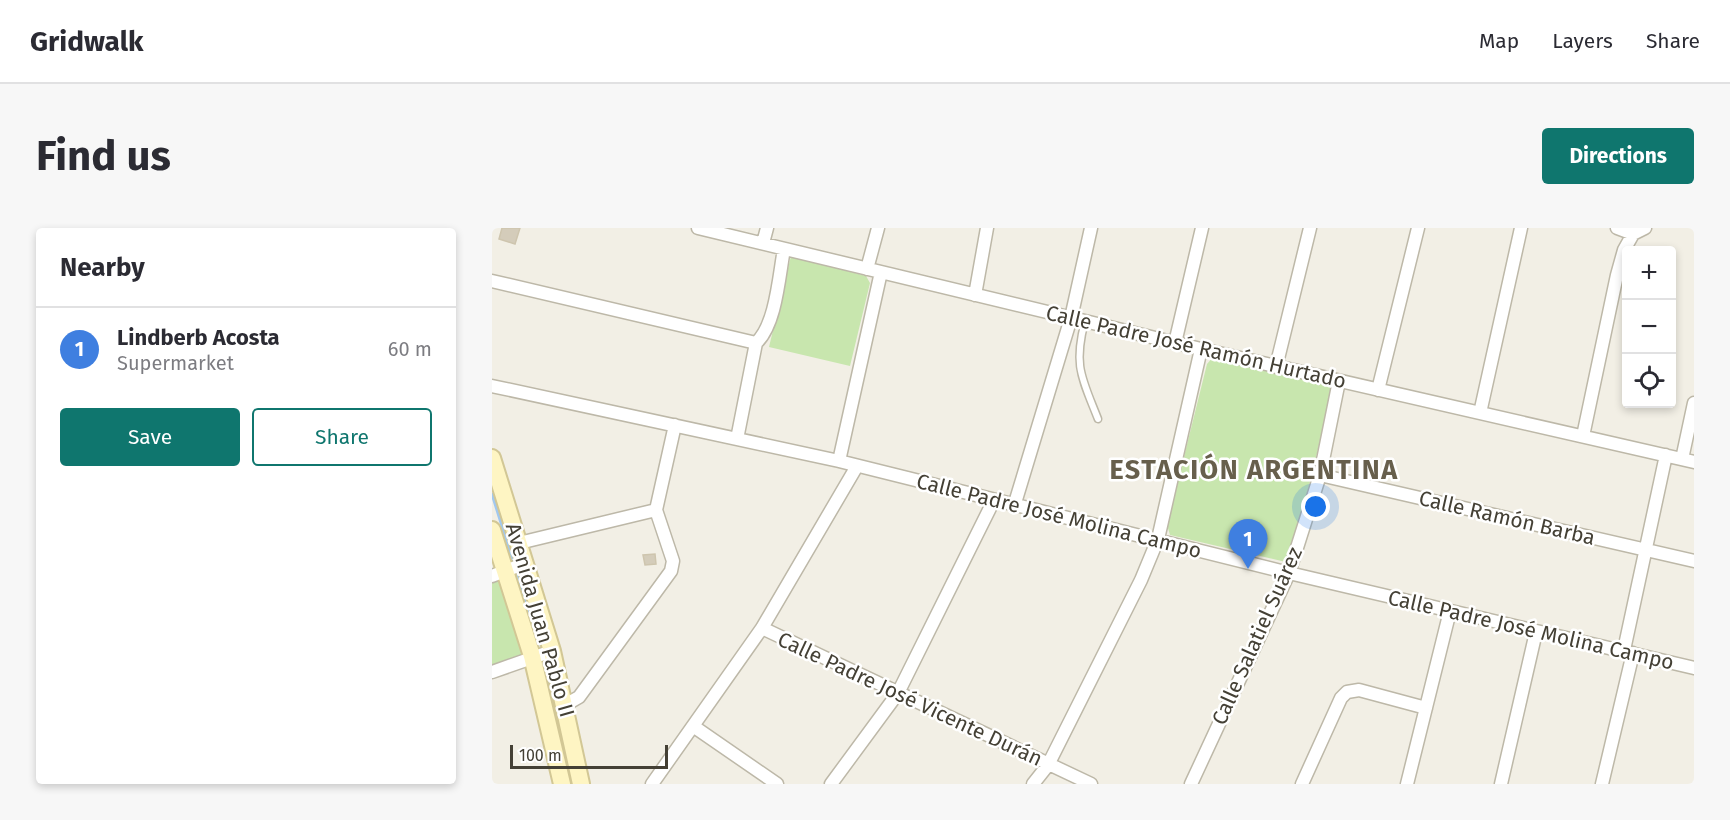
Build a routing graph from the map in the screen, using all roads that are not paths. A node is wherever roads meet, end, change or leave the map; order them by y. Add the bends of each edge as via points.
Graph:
1 (698, 228) edge
2 (767, 228) edge
3 (878, 228) edge
4 (987, 228) edge
5 (1091, 228) edge
6 (1202, 228) edge
7 (1310, 228) edge
8 (1418, 228) edge
9 (1521, 228) edge
10 (1617, 228) edge
11 (1645, 228) edge
12 (1631, 231) edge
13 (763, 243) junction
14 (784, 249) junction
15 (867, 269) junction
16 (881, 272) junction
17 (492, 281) edge
18 (975, 295) junction
19 (1071, 318) junction
20 (1085, 321) junction
21 (756, 343) junction
22 (1175, 343) junction
23 (1201, 349) junction
24 (1276, 367) junction
25 (1339, 381) junction
26 (492, 386) edge
27 (1378, 390) junction
28 (1694, 403) edge
29 (1480, 413) junction
30 (1098, 419) dead end
31 (675, 425) junction
32 (1583, 436) junction
33 (737, 439) junction
34 (1666, 455) junction
35 (492, 458) edge
36 (1688, 460) edge
37 (839, 461) junction
38 (856, 466) junction
39 (1320, 475) junction
40 (994, 500) junction
41 (1015, 503) junction
42 (656, 510) junction
43 (492, 530) edge
44 (1158, 539) junction
45 (519, 543) junction
46 (1646, 550) junction
47 (1694, 561) edge
48 (526, 563) junction
49 (1289, 573) junction
50 (498, 574) edge
51 (1450, 611) junction
52 (762, 628) junction
53 (1536, 632) junction
54 (552, 651) junction
55 (1629, 652) junction
56 (532, 656) junction
57 (1694, 668) edge
58 (492, 672) edge
59 (898, 693) junction
60 (565, 705) junction
61 (1426, 708) junction
62 (693, 726) junction
63 (1048, 765) junction
64 (562, 784) edge
65 (581, 784) edge
66 (652, 784) edge
67 (777, 784) edge
68 (831, 784) edge
69 (1033, 784) edge
70 (1091, 784) edge
71 (1191, 784) edge
72 (1302, 784) edge
73 (1407, 784) edge
74 (1501, 784) edge
75 (1602, 784) edge

1 - 13 street, Calle Padre José Ramón Hurtado
2 - 13 street
3 - 15 street
4 - 18 street
5 - 19 street
6 - 22 street
7 - 24 street
8 - 27 street
9 - 29 street
10 - 12 street
11 - 12 street
12 - 32 street via 1617,275
13 - 14 street, Calle Padre José Ramón Hurtado
14 - 15 street, Calle Padre José Ramón Hurtado
14 - 21 street via 769,322
15 - 16 street, Calle Padre José Ramón Hurtado
16 - 18 street, Calle Padre José Ramón Hurtado
16 - 37 street
17 - 21 street
18 - 19 street, Calle Padre José Ramón Hurtado
19 - 20 street, Calle Padre José Ramón Hurtado
19 - 41 street
20 - 22 street, Calle Padre José Ramón Hurtado
20 - 30 lane via 1078,347 1078,370
21 - 33 street
22 - 23 street, Calle Padre José Ramón Hurtado
23 - 24 street, Calle Padre José Ramón Hurtado
23 - 44 street
24 - 25 street, Calle Padre José Ramón Hurtado
25 - 27 street, Calle Padre José Ramón Hurtado
25 - 39 street, Calle Salatiel Suárez
26 - 31 street, Calle Padre José Molina Campo
27 - 29 street, Calle Padre José Ramón Hurtado
28 - 36 street
29 - 32 street, Calle Padre José Ramón Hurtado
31 - 33 street, Calle Padre José Molina Campo
31 - 42 street
32 - 34 street, Calle Padre José Ramón Hurtado
33 - 37 street, Calle Padre José Molina Campo
34 - 36 street, Calle Padre José Ramón Hurtado
34 - 46 street
35 - 45 street, Avenida Juan Pablo II
37 - 38 street, Calle Padre José Molina Campo
38 - 40 street, Calle Padre José Molina Campo
38 - 52 street
39 - 46 street, Calle Ramón Barba
39 - 49 street, Calle Salatiel Suárez
40 - 41 street, Calle Padre José Molina Campo
40 - 59 street
41 - 44 street, Calle Padre José Molina Campo
42 - 45 street
42 - 60 street via 673,561 671,571 579,697
43 - 50 street, Avenida Juan Pablo II
44 - 49 street, Calle Padre José Molina Campo
44 - 63 street
45 - 48 street, Avenida Juan Pablo II
46 - 47 street, Calle Ramón Barba
46 - 55 street
48 - 50 street
48 - 54 street, Avenida Juan Pablo II
49 - 51 street, Calle Padre José Molina Campo
49 - 71 street, Calle Salatiel Suárez
50 - 56 street, Avenida Juan Pablo II
51 - 53 street, Calle Padre José Molina Campo
51 - 61 street
52 - 59 street, Calle Padre José Vicente Durán
52 - 62 street
53 - 55 street, Calle Padre José Molina Campo
53 - 74 street
54 - 56 street
54 - 60 street, Avenida Juan Pablo II
55 - 57 street, Calle Padre José Molina Campo
55 - 75 street
56 - 58 street
56 - 64 street, Avenida Juan Pablo II
59 - 63 street, Calle Padre José Vicente Durán
59 - 68 street
60 - 65 street, Avenida Juan Pablo II
61 - 72 street via 1359,690 1347,692
61 - 73 street
62 - 66 street
62 - 67 street
63 - 69 street
63 - 70 street, Calle Padre José Vicente Durán

